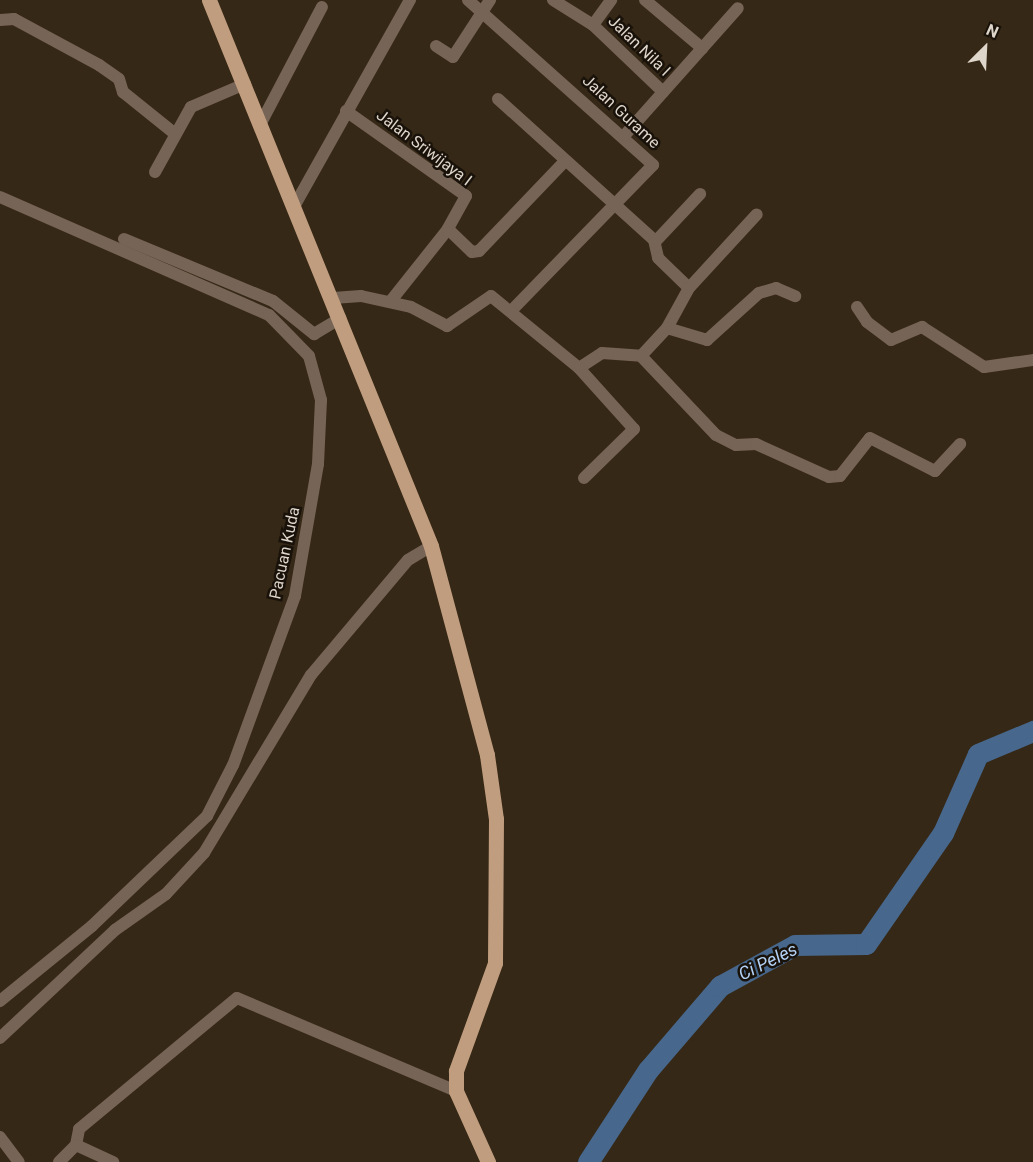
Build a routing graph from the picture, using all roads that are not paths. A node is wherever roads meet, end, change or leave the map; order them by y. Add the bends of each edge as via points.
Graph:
1 (209, 0) edge
2 (410, 0) edge
3 (468, 0) edge
4 (490, 0) edge
5 (553, 0) edge
6 (610, 0) edge
7 (645, 0) edge
8 (322, 7) dead end
9 (738, 8) dead end
10 (482, 10) junction
11 (0, 20) edge
12 (593, 25) junction
13 (436, 46) dead end
14 (702, 48) junction
15 (244, 84) junction
16 (663, 92) junction
17 (498, 99) dead end
18 (346, 111) junction
19 (261, 123) junction
20 (174, 133) junction
21 (624, 136) junction
22 (564, 161) junction
23 (155, 172) dead end
24 (0, 188) edge
25 (700, 194) dead end
26 (0, 197) edge
27 (614, 203) junction
28 (296, 204) junction
29 (758, 214) dead end
30 (448, 229) junction
31 (655, 242) junction
32 (689, 288) junction
33 (795, 296) dead end
34 (333, 298) junction
35 (390, 302) junction
36 (857, 307) dead end
37 (513, 309) junction
38 (341, 318) junction
39 (667, 328) junction
40 (641, 356) junction
41 (1033, 360) edge
42 (579, 369) junction
43 (960, 444) dead end
44 (584, 478) dead end
45 (431, 546) junction
46 (0, 1001) edge
47 (0, 1038) edge
48 (456, 1091) junction
49 (0, 1137) edge
50 (76, 1145) junction
51 (19, 1162) edge
52 (59, 1162) edge
53 (113, 1162) edge
54 (488, 1162) edge

1 - 15 main road
2 - 18 street
3 - 10 street, Jalan Gurame
4 - 10 street
5 - 12 street, Jalan Nila I
6 - 12 street
7 - 14 street
8 - 19 street
9 - 14 street
10 - 13 street via 453,57
10 - 21 street, Jalan Gurame
11 - 20 street via 14,19 99,65
12 - 16 street, Jalan Nila I
14 - 16 street
15 - 19 main road
15 - 20 street via 191,107
16 - 21 street
17 - 22 street
18 - 28 street
18 - 30 street, Jalan Sriwijaya I via 466,196
19 - 28 main road
20 - 23 street
21 - 27 street, Jalan Gurame via 653,165
22 - 27 street
22 - 30 street via 479,251 472,252
24 - 38 street via 273,301 292,313 308,332 319,333
25 - 31 street
26 - 46 street, Pacuan Kuda via 269,315 309,356 321,400 318,464 295,596 233,765 211,808 142,880
27 - 31 street
27 - 37 street, Jalan Gurame
28 - 34 main road
29 - 32 street
30 - 35 street, Jalan Sriwijaya I
31 - 32 street via 658,258
32 - 39 street
33 - 39 street via 776,288 759,293 707,340
34 - 35 street via 361,296
34 - 38 main road
35 - 37 street via 447,326 491,296
36 - 41 street via 867,322 891,340 922,327 984,367
37 - 42 street
38 - 45 main road
39 - 40 street
40 - 42 street via 602,353
40 - 43 street via 716,435 736,445 756,444 829,477 840,476 870,438 931,471
42 - 44 street via 633,429
45 - 47 street via 396,574 294,698 204,853 166,894 115,930
45 - 48 main road via 487,755 496,819 495,963 459,1059
48 - 50 street via 237,998 79,1129
48 - 54 main road via 471,1113
49 - 51 street
50 - 52 street
50 - 53 street

